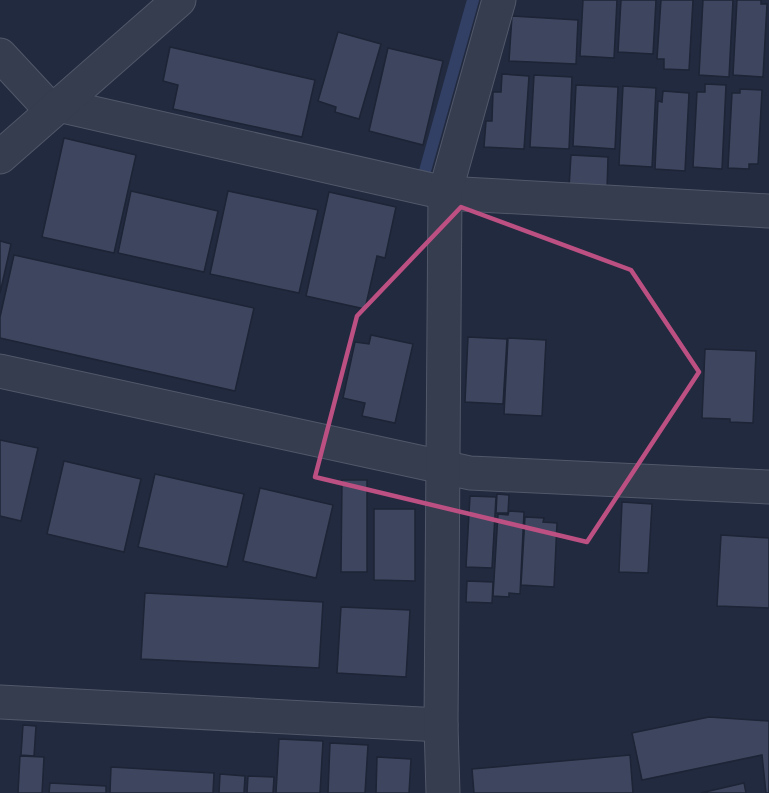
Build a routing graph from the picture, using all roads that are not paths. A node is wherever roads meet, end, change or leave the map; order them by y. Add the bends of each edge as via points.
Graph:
1 (179, 0) edge
2 (499, 0) edge
3 (0, 55) edge
4 (55, 108) junction
5 (0, 157) edge
6 (445, 193) junction
7 (769, 211) edge
8 (0, 371) edge
9 (443, 468) junction
10 (769, 487) edge
11 (0, 702) edge
12 (441, 725) junction
13 (443, 793) edge

1 - 4 street
2 - 6 street
3 - 4 street
4 - 5 street
4 - 6 street
6 - 7 street
6 - 9 street
8 - 9 street
9 - 10 street via 470,473
9 - 12 street
11 - 12 street
12 - 13 street

